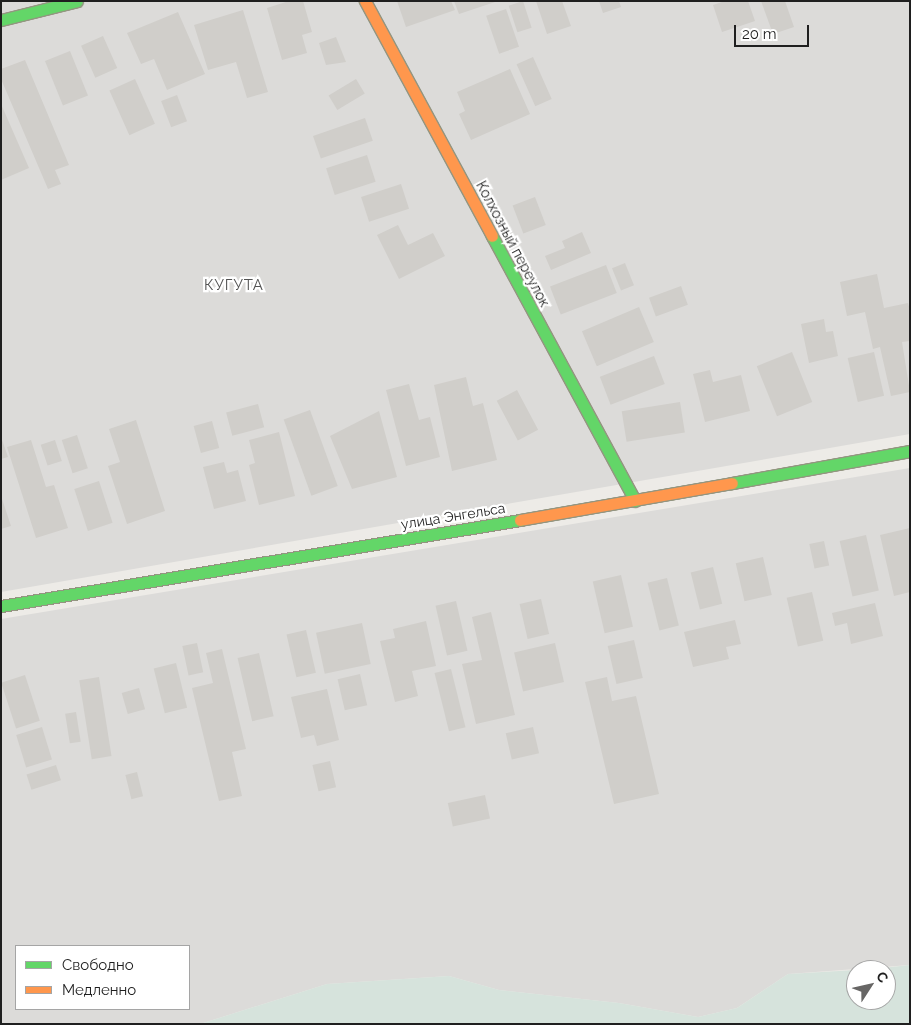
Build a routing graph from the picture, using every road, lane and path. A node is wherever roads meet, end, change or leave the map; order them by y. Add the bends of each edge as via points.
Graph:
1 (77, 1) edge
2 (366, 1) edge
3 (1, 20) edge
4 (910, 451) edge
5 (635, 501) junction
6 (1, 606) edge

1 - 3 street
2 - 5 street, Колхозный переулок
4 - 5 street, улица Энгельса
5 - 6 street, улица Энгельса

